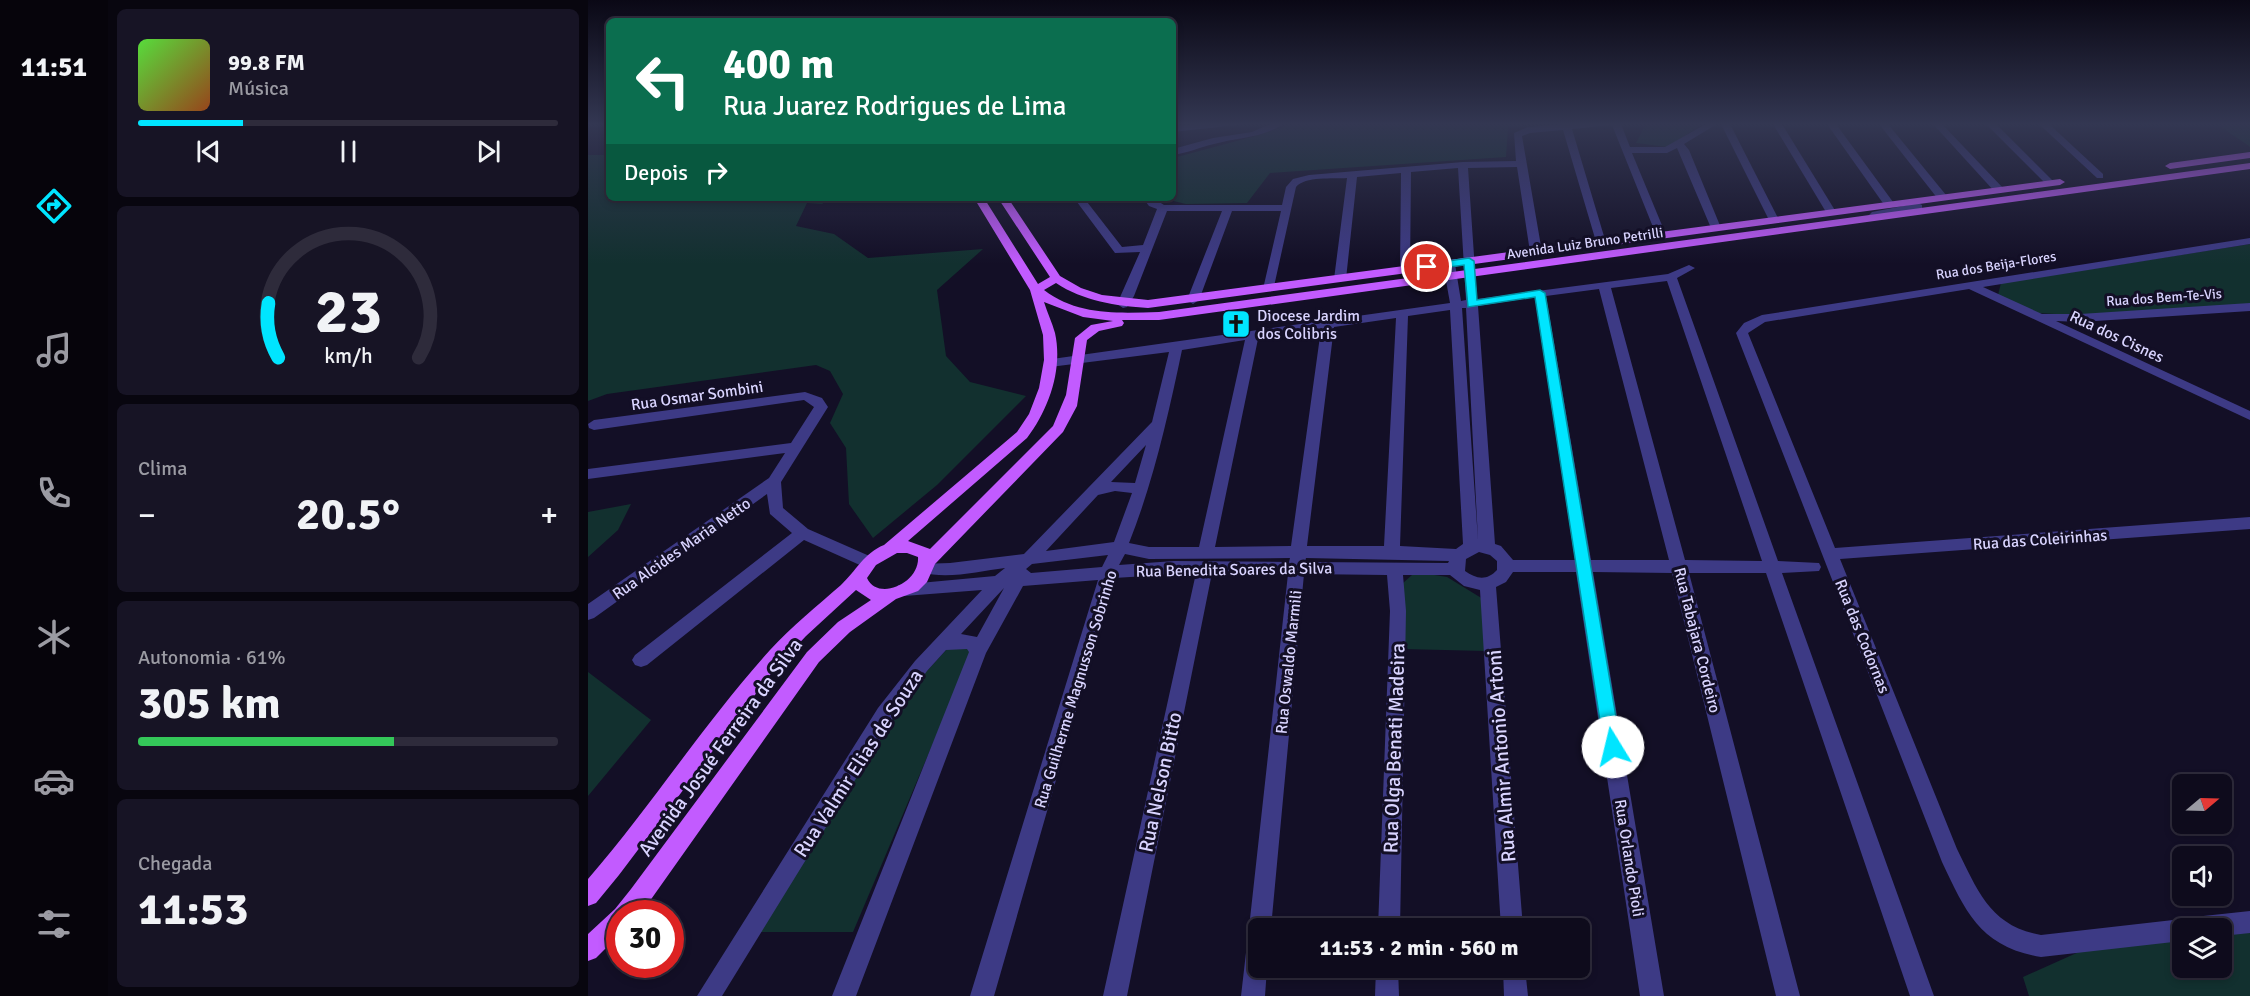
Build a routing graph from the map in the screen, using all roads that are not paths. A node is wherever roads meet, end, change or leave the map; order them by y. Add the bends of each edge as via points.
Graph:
1 (1390, 170) edge
2 (1406, 170) edge
3 (1463, 170) edge
4 (1522, 170) edge
5 (1580, 170) edge
6 (1634, 170) edge
7 (1692, 170) edge
8 (1749, 170) edge
9 (1807, 170) edge
10 (1865, 170) edge
11 (1920, 170) edge
12 (1981, 170) edge
13 (2037, 170) edge
14 (2094, 170) edge
15 (2139, 170) edge
16 (2217, 170) edge
17 (1353, 174) junction
18 (2100, 176) junction
19 (2050, 183) junction
20 (2000, 190) junction
21 (1942, 197) junction
22 (1925, 200) junction
23 (981, 201) edge
24 (1005, 201) edge
25 (1080, 201) edge
26 (1150, 201) edge
27 (1910, 202) junction
28 (1889, 204) junction
29 (1162, 208) junction
30 (1228, 208) junction
31 (1287, 208) junction
32 (1938, 209) junction
33 (1832, 212) junction
34 (1871, 218) junction
35 (1774, 220) junction
36 (1716, 228) junction
37 (1661, 235) junction
38 (2250, 241) edge
39 (1601, 243) junction
40 (1146, 248) junction
41 (1536, 252) junction
42 (1127, 263) junction
43 (1468, 268) junction
44 (1689, 268) dead end
45 (1406, 270) junction
46 (1451, 271) junction
47 (1671, 277) junction
48 (1056, 278) junction
49 (1340, 279) junction
50 (1299, 285) junction
51 (1604, 285) junction
52 (1970, 285) junction
53 (1269, 289) junction
54 (1036, 290) junction
55 (1540, 293) junction
56 (1301, 298) junction
57 (1193, 300) junction
58 (1123, 304) junction
59 (1472, 304) junction
60 (1456, 306) junction
61 (2250, 307) edge
62 (1402, 314) junction
63 (1159, 316) junction
64 (2037, 316) junction
65 (2080, 318) junction
66 (1328, 325) junction
67 (1748, 326) joint
68 (2074, 334) junction
69 (1252, 337) junction
70 (1176, 348) junction
71 (1078, 358) junction
72 (1050, 363) junction
73 (2250, 416) edge
74 (1160, 422) junction
75 (594, 425) dead end
76 (798, 447) junction
77 (588, 474) edge
78 (774, 482) junction
79 (1139, 489) junction
80 (1094, 491) junction
81 (2250, 523) edge
82 (802, 534) junction
83 (1121, 547) junction
84 (888, 550) junction
85 (1468, 554) junction
86 (1831, 554) junction
87 (1034, 559) junction
88 (1206, 560) junction
89 (1393, 560) junction
90 (1298, 562) junction
91 (928, 565) junction
92 (1506, 566) junction
93 (1584, 567) junction
94 (1679, 567) junction
95 (1813, 567) dead end
96 (1772, 568) junction
97 (864, 570) junction
98 (1108, 572) junction
99 (1009, 581) junction
100 (1488, 584) junction
101 (897, 592) junction
102 (588, 613) edge
103 (940, 644) junction
104 (978, 652) junction
105 (641, 660) dead end
106 (588, 895) edge
107 (636, 900) edge
108 (1261, 918) edge
109 (1389, 918) edge
110 (1511, 918) edge
111 (2250, 922) edge
112 (2232, 924) edge
113 (2172, 931) edge
114 (606, 932) edge
115 (588, 950) edge
116 (1255, 978) edge
117 (1387, 978) edge
118 (1515, 978) edge
119 (709, 993) edge
120 (844, 996) edge
121 (982, 996) edge
122 (1115, 996) edge
123 (1253, 996) edge
124 (1387, 996) edge
125 (1516, 996) edge
126 (1652, 996) edge
127 (1788, 996) edge
128 (1922, 996) edge

1 - 17 street
2 - 45 street
3 - 43 street
4 - 41 street
5 - 39 street
6 - 37 street
7 - 36 street
8 - 35 street
9 - 33 street
10 - 28 street
11 - 21 street
12 - 20 street
13 - 19 street
14 - 18 street
15 - 18 main road, Avenida Luiz Bruno Petrilli
16 - 32 main road, Avenida Luiz Bruno Petrilli
17 - 31 street via 1296,182 1291,187
17 - 49 street
18 - 19 main road, Avenida Luiz Bruno Petrilli
19 - 20 main road, Avenida Luiz Bruno Petrilli
20 - 21 main road, Avenida Luiz Bruno Petrilli
21 - 22 main road, Avenida Luiz Bruno Petrilli
22 - 27 main road, Avenida Luiz Bruno Petrilli
22 - 32 street via 1923,207
23 - 54 main road, Avenida Luiz Bruno Petrilli
24 - 48 main road, Avenida Luiz Bruno Petrilli
25 - 42 street
26 - 29 street
27 - 28 main road, Avenida Luiz Bruno Petrilli
27 - 34 street via 1918,207
28 - 33 main road, Avenida Luiz Bruno Petrilli
29 - 30 street
29 - 40 street
30 - 31 street
30 - 57 street
31 - 53 street
32 - 34 main road, Avenida Luiz Bruno Petrilli
33 - 35 main road, Avenida Luiz Bruno Petrilli
34 - 43 main road, Avenida Luiz Bruno Petrilli
35 - 36 main road, Avenida Luiz Bruno Petrilli
36 - 37 main road, Avenida Luiz Bruno Petrilli
37 - 39 main road, Avenida Luiz Bruno Petrilli
38 - 52 street, Rua dos Beija-Flores
39 - 41 main road, Avenida Luiz Bruno Petrilli
40 - 42 street
40 - 42 street
41 - 43 main road, Avenida Luiz Bruno Petrilli
42 - 58 street
43 - 46 main road, Avenida Luiz Bruno Petrilli
43 - 59 street
44 - 47 street
45 - 46 main road, Avenida Luiz Bruno Petrilli
45 - 49 main road, Avenida Luiz Bruno Petrilli
46 - 56 main road, Avenida Luiz Bruno Petrilli
46 - 60 street
47 - 51 street
47 - 96 street
48 - 54 main road
48 - 58 main road, Avenida Luiz Bruno Petrilli via 1078,291
49 - 50 main road, Avenida Luiz Bruno Petrilli
50 - 53 main road, Avenida Luiz Bruno Petrilli
50 - 56 street
51 - 55 street
51 - 94 street, Rua Tabajara Cordeiro
52 - 64 street, Rua dos Cisnes
52 - 67 street, Rua dos Beija-Flores via 1762,319
53 - 57 main road, Avenida Luiz Bruno Petrilli
54 - 63 main road, Avenida Luiz Bruno Petrilli via 1052,302 1087,314
54 - 72 main road via 1052,348
55 - 59 street
55 - 93 street, Rua Orlando Pioli
56 - 63 main road, Avenida Luiz Bruno Petrilli
57 - 58 main road, Avenida Luiz Bruno Petrilli
59 - 60 street
59 - 85 street
60 - 62 street
60 - 85 street
61 - 65 street, Rua dos Bem-Te-Vis
62 - 66 street
62 - 89 street, Rua Olga Benati Madeira
63 - 71 main road via 1095,328 1081,338
64 - 65 street, Rua dos Bem-Te-Vis
64 - 68 street, Rua dos Cisnes
65 - 68 street
66 - 69 street
66 - 90 street, Rua Oswaldo Marmili
67 - 86 street, Rua das Codornas via 1742,333
68 - 73 street, Rua dos Cisnes
69 - 70 street
69 - 88 street, Rua Nelson Bitto
70 - 71 street
70 - 74 street, Rua Guilherme Magnusson Sobrinho
71 - 72 street
71 - 91 main road via 1068,416
72 - 84 main road via 1039,411 1029,427
74 - 79 street, Rua Guilherme Magnusson Sobrinho
74 - 80 street
75 - 76 street, Rua Osmar Sombini via 805,396 821,407
76 - 77 street
76 - 78 street
78 - 82 street via 775,510
78 - 102 street, Rua Alcides Maria Netto
79 - 80 street via 1115,486
79 - 83 street, Rua Guilherme Magnusson Sobrinho
80 - 87 street
81 - 86 street, Rua das Coleirinhas
82 - 97 street
82 - 105 street
83 - 87 street, Rua Benedita Soares da Silva
83 - 88 street, Rua Benedita Soares da Silva
83 - 98 street, Rua Guilherme Magnusson Sobrinho
84 - 91 main road via 911,546 926,554
84 - 97 main road, Avenida Josué Ferreira da Silva
85 - 89 street, Rua Benedita Soares da Silva
85 - 92 street via 1501,554
85 - 100 street via 1464,579
86 - 113 street, Rua das Codornas via 1949,855 1984,918 2005,937 2026,945
87 - 91 street, Rua Benedita Soares da Silva via 950,569
87 - 99 street
88 - 90 street, Rua Benedita Soares da Silva
88 - 98 street, Rua Benedita Soares da Silva
88 - 122 street, Rua Nelson Bitto
89 - 90 street, Rua Benedita Soares da Silva
89 - 109 street, Rua Olga Benati Madeira via 1398,611
90 - 108 street, Rua Oswaldo Marmili
91 - 101 main road, Avenida Josué Ferreira da Silva via 922,577
92 - 93 street
92 - 100 street via 1502,577
93 - 94 street
93 - 126 street, Rua Orlando Pioli
94 - 96 street
94 - 127 street, Rua Tabajara Cordeiro
95 - 96 street
96 - 128 street
97 - 101 main road via 860,585 864,591
97 - 106 main road, Avenida Josué Ferreira da Silva via 769,663
98 - 99 street, Rua Benedita Soares da Silva
98 - 121 street, Rua Guilherme Magnusson Sobrinho
99 - 101 street, Rua Benedita Soares da Silva
99 - 103 street, Rua Valmir Elias de Souza
99 - 104 street
100 - 110 street, Rua Almir Antonio Artoni
101 - 107 main road, Avenida Josué Ferreira da Silva via 844,627 813,657
103 - 104 street via 965,641 974,643
103 - 119 street, Rua Valmir Elias de Souza via 885,714
104 - 120 street
111 - 112 street
114 - 115 main road
116 - 123 street
117 - 124 street
118 - 125 street

